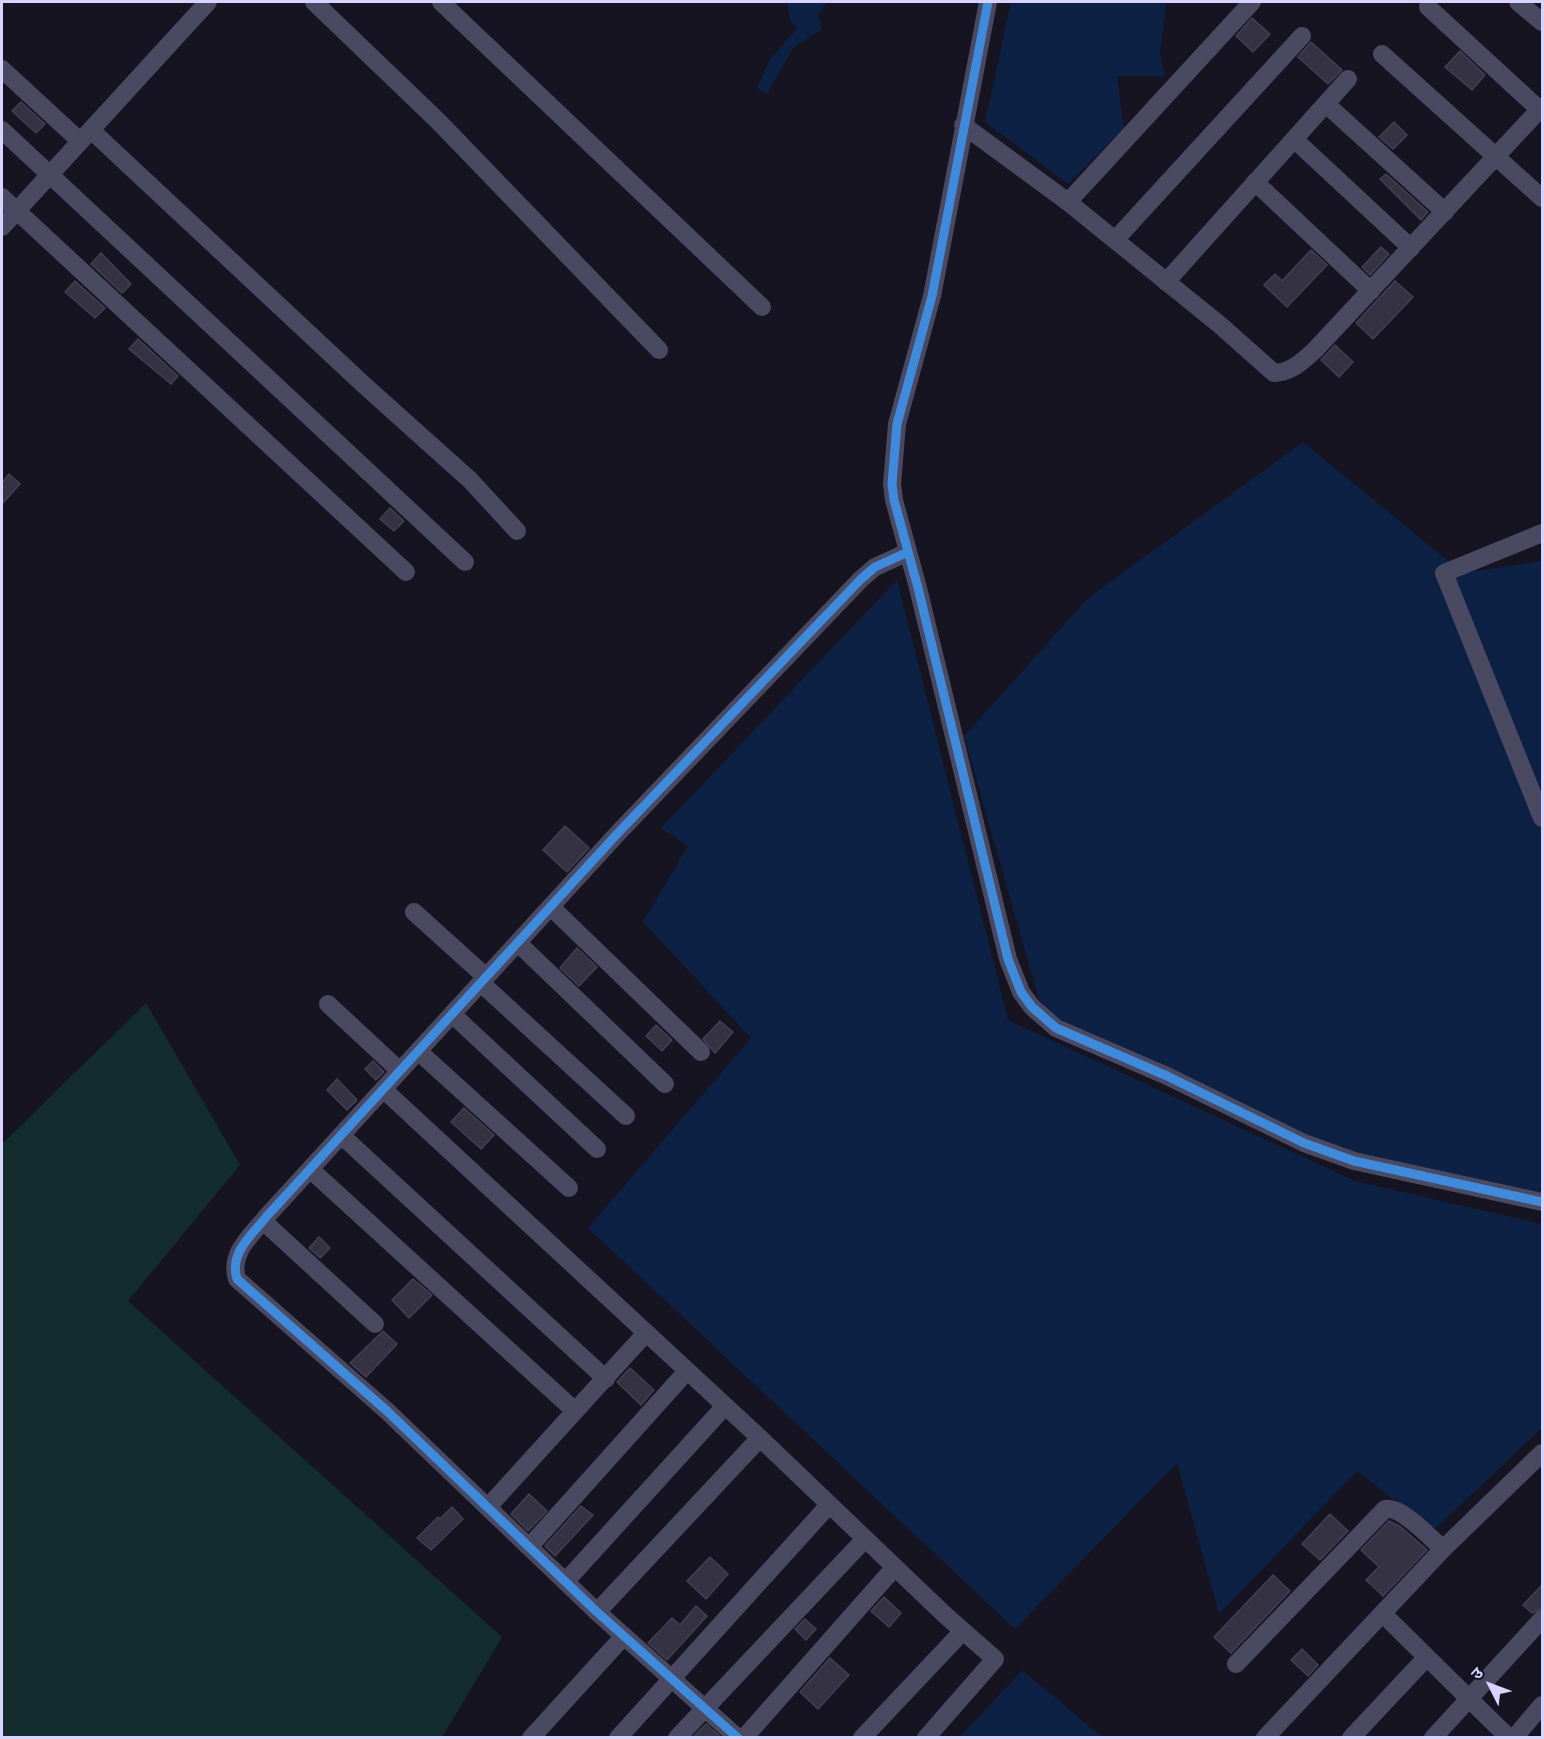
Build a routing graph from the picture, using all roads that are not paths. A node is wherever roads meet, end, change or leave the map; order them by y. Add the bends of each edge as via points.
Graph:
1 (208, 2) edge
2 (314, 2) edge
3 (441, 2) edge
4 (988, 2) edge
5 (1252, 2) edge
6 (1518, 2) edge
7 (1428, 7) dead end
8 (1542, 22) edge
9 (1302, 36) dead end
10 (1382, 54) dead end
11 (2, 69) edge
12 (1348, 79) dead end
13 (1326, 104) junction
14 (1542, 109) edge
15 (963, 125) junction
16 (2, 130) edge
17 (86, 136) junction
18 (1294, 139) junction
19 (1496, 156) junction
20 (48, 175) junction
21 (1254, 182) junction
22 (2, 197) edge
23 (1542, 198) edge
24 (1068, 202) junction
25 (16, 210) junction
26 (1445, 212) junction
27 (2, 227) edge
28 (1115, 240) junction
29 (1411, 248) junction
30 (1166, 282) junction
31 (1371, 291) junction
32 (762, 307) dead end
33 (658, 350) dead end
34 (518, 531) dead end
35 (1542, 533) edge
36 (908, 552) junction
37 (465, 562) dead end
38 (406, 572) dead end
39 (1542, 818) edge
40 (550, 907) junction
41 (414, 912) dead end
42 (518, 943) junction
43 (483, 980) junction
44 (327, 1005) dead end
45 (452, 1014) junction
46 (418, 1052) junction
47 (701, 1052) dead end
48 (400, 1071) junction
49 (664, 1084) dead end
50 (383, 1089) junction
51 (626, 1116) dead end
52 (341, 1135) junction
53 (597, 1149) dead end
54 (310, 1169) junction
55 (569, 1188) dead end
56 (1542, 1202) edge
57 (263, 1221) junction
58 (375, 1324) dead end
59 (646, 1333) junction
60 (687, 1371) junction
61 (606, 1379) junction
62 (725, 1406) junction
63 (575, 1411) junction
64 (760, 1438) junction
65 (1542, 1453) edge
66 (829, 1505) junction
67 (488, 1507) junction
68 (865, 1539) junction
69 (530, 1546) junction
70 (1443, 1549) junction
71 (895, 1568) junction
72 (566, 1581) junction
73 (597, 1612) junction
74 (1383, 1614) junction
75 (1542, 1619) edge
76 (963, 1630) junction
77 (624, 1636) junction
78 (1428, 1657) junction
79 (1236, 1664) dead end
80 (673, 1678) junction
81 (1469, 1699) junction
82 (1542, 1706) edge
83 (704, 1707) junction
84 (531, 1737) edge
85 (618, 1737) edge
86 (677, 1737) edge
87 (738, 1737) edge
88 (744, 1737) edge
89 (862, 1737) edge
90 (926, 1737) edge
91 (1265, 1737) edge
92 (1351, 1737) edge
93 (1432, 1737) edge
94 (1511, 1737) edge

1 - 17 street
2 - 33 street via 438,121
3 - 32 street
4 - 15 street
5 - 24 street
6 - 8 street
7 - 14 street
9 - 28 street
10 - 19 street
11 - 17 street
12 - 13 street
13 - 18 street
13 - 26 street
14 - 19 street
15 - 24 street
15 - 36 street via 932,296 897,424 892,465 894,500
16 - 20 street
17 - 20 street
17 - 34 street via 470,480
18 - 21 street
18 - 29 street
19 - 23 street
19 - 26 street
20 - 25 street
20 - 37 street
21 - 30 street
21 - 31 street
22 - 25 street
24 - 28 street
25 - 27 street
25 - 38 street
26 - 29 street
28 - 30 street
29 - 31 street
30 - 31 street via 1274,373 1298,365
35 - 39 street via 1444,573
36 - 40 street via 875,567 843,597
36 - 56 street via 1008,959 1021,992 1032,1007 1071,1036 1167,1076 1304,1143 1354,1161
40 - 42 street
40 - 47 street
41 - 43 street
42 - 43 street
42 - 49 street
43 - 45 street
43 - 51 street
44 - 48 street
45 - 46 street
45 - 53 street
46 - 48 street
46 - 55 street
48 - 50 street
50 - 52 street
50 - 59 street
52 - 54 street
52 - 61 street
54 - 57 street
54 - 63 street
57 - 58 street
57 - 67 street via 237,1254 233,1266 237,1279
59 - 60 street
59 - 61 street
60 - 62 street
60 - 69 street
61 - 63 street
62 - 64 street
62 - 72 street
63 - 67 street
64 - 66 street
64 - 73 street
65 - 70 street
66 - 68 street
66 - 80 street
67 - 69 street
68 - 71 street
68 - 83 street
69 - 72 street
70 - 74 street
70 - 79 street via 1398,1511 1385,1509
71 - 76 street
71 - 88 street
72 - 73 street
73 - 77 street
74 - 78 street
74 - 91 street
75 - 81 street
76 - 89 street
76 - 90 street via 995,1659
77 - 80 street
77 - 84 street
78 - 81 street
78 - 92 street
80 - 83 street
80 - 85 street
81 - 93 street
81 - 94 street
82 - 94 street
83 - 86 street
83 - 87 street

